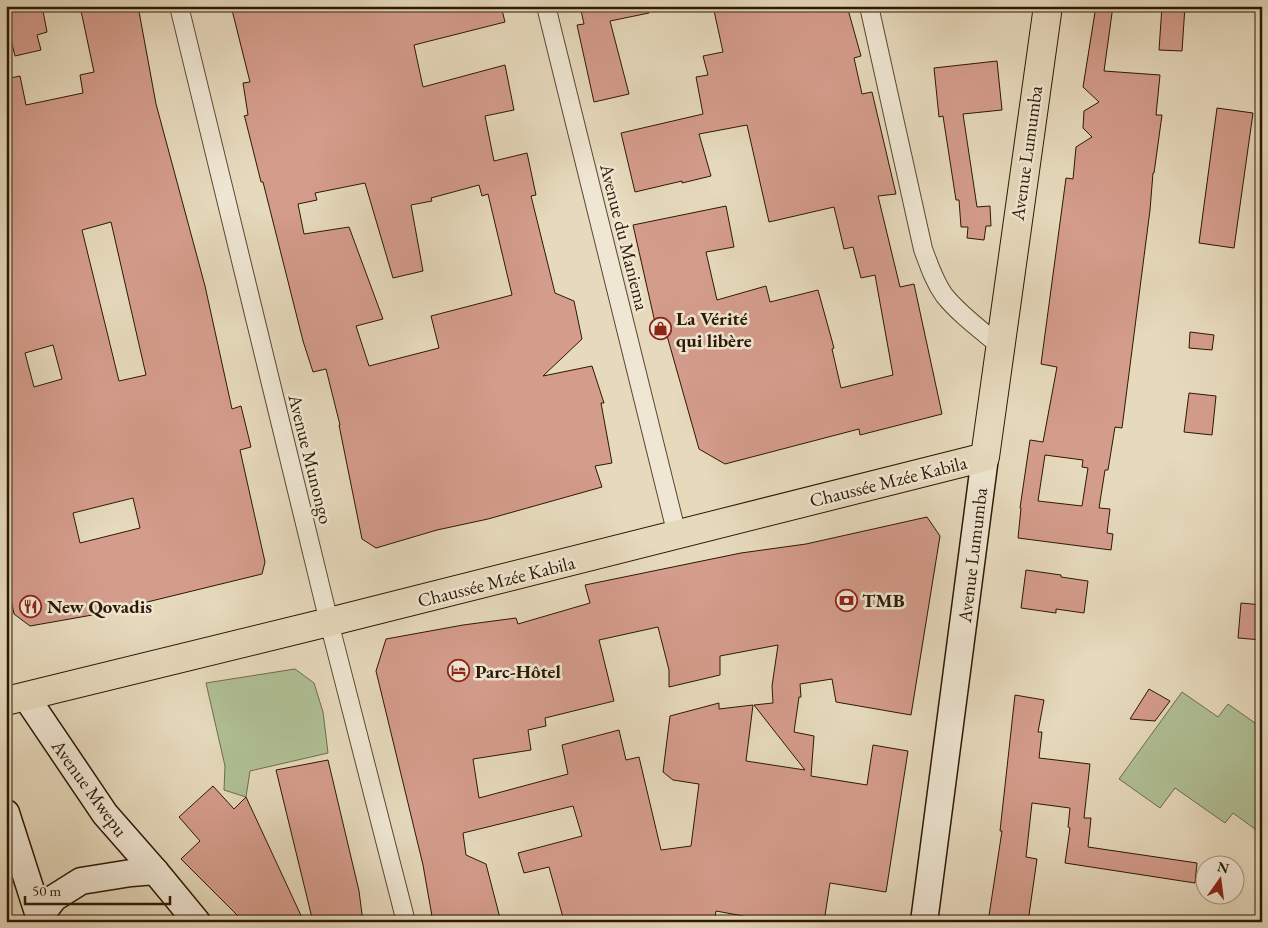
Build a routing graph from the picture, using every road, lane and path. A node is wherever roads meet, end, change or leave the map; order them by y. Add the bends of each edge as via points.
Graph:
1 (179, 6) edge
2 (546, 6) edge
3 (869, 6) edge
4 (1031, 6) edge
5 (1048, 6) edge
6 (1042, 39) junction
7 (1000, 345) junction
8 (985, 456) junction
9 (676, 536) junction
10 (329, 622) junction
11 (16, 699) edge
12 (6, 813) edge
13 (155, 871) junction
14 (41, 919) edge
15 (197, 922) edge
16 (406, 922) edge
17 (924, 922) edge

1 - 10 street, Avenue Munongo
2 - 9 street, Avenue du Maniema
3 - 7 street via 923,249 932,273 944,295
4 - 6 highway, Avenue Lumumba
5 - 6 highway, Avenue Lumumba
6 - 7 highway, Avenue Lumumba
7 - 8 highway, Avenue Lumumba
8 - 9 highway, Chaussée Mzée Kabila
8 - 17 main road, Avenue Lumumba
9 - 10 highway, Chaussée Mzée Kabila
10 - 11 highway, Chaussée Mzée Kabila
10 - 16 street, Avenue Munongo
11 - 13 main road, Avenue Mwepu via 105,814
12 - 14 main road
13 - 14 main road via 81,881 54,898
13 - 15 main road, Avenue Mwepu

